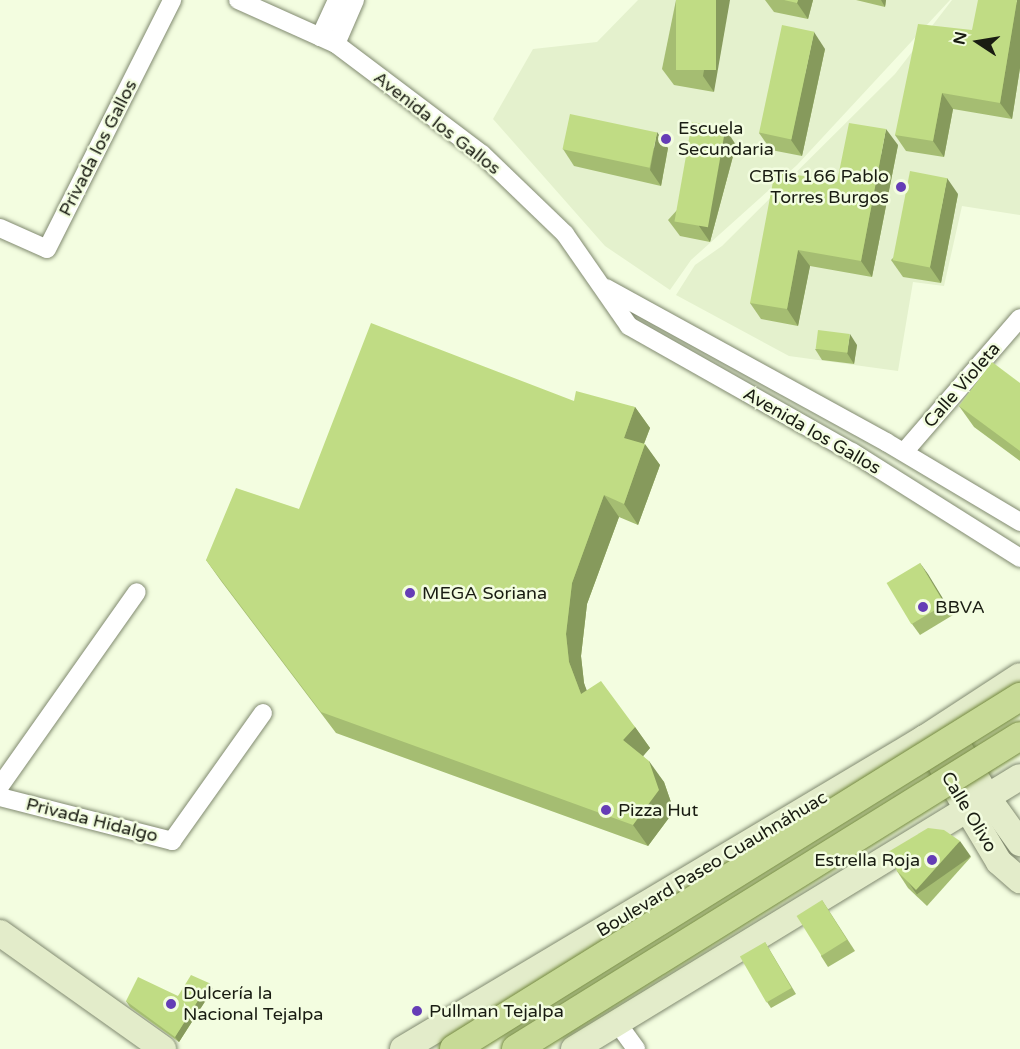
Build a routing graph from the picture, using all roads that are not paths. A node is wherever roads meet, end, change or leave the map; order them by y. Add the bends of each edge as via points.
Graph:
1 (172, 0) edge
2 (238, 0) edge
3 (337, 0) edge
4 (355, 0) edge
5 (328, 40) junction
6 (0, 228) edge
7 (604, 287) junction
8 (1020, 318) edge
9 (908, 455) junction
10 (1020, 522) edge
11 (1020, 558) edge
12 (137, 592) dead end
13 (1020, 676) edge
14 (1020, 698) edge
15 (263, 713) dead end
16 (946, 725) junction
17 (1020, 736) edge
18 (924, 738) junction
19 (1020, 777) edge
20 (0, 786) edge
21 (0, 796) edge
22 (977, 804) junction
23 (1020, 843) edge
24 (1020, 880) edge
25 (0, 933) edge
26 (618, 1024) junction
27 (416, 1046) edge
28 (163, 1049) edge
29 (454, 1049) edge
30 (516, 1049) edge
31 (574, 1049) edge
32 (636, 1049) edge

1 - 6 street, Privada los Gallos via 47,249
2 - 5 street, Avenida los Gallos
3 - 5 street
4 - 5 street
5 - 7 street, Avenida los Gallos via 482,154 566,234
7 - 9 street, Avenida los Gallos
7 - 11 street, Avenida los Gallos via 629,326 852,452
8 - 9 street, Calle Violeta
9 - 10 street
12 - 20 street
13 - 16 street, Boulevard Paseo Cuauhnáhuac
14 - 29 main road, Boulevard Paseo Cuauhnáhuac, bridge
15 - 21 street, Privada Hidalgo via 172,841
16 - 18 street, Boulevard Paseo Cuauhnáhuac
16 - 22 street, Calle Olivo
17 - 30 main road, bridge
18 - 22 street, Calle Olivo
18 - 27 street, Boulevard Paseo Cuauhnáhuac
19 - 22 street
22 - 23 street, Calle Olivo
22 - 24 street, Calle Olivo via 999,862
22 - 26 street
25 - 28 street
26 - 31 street
26 - 32 street

